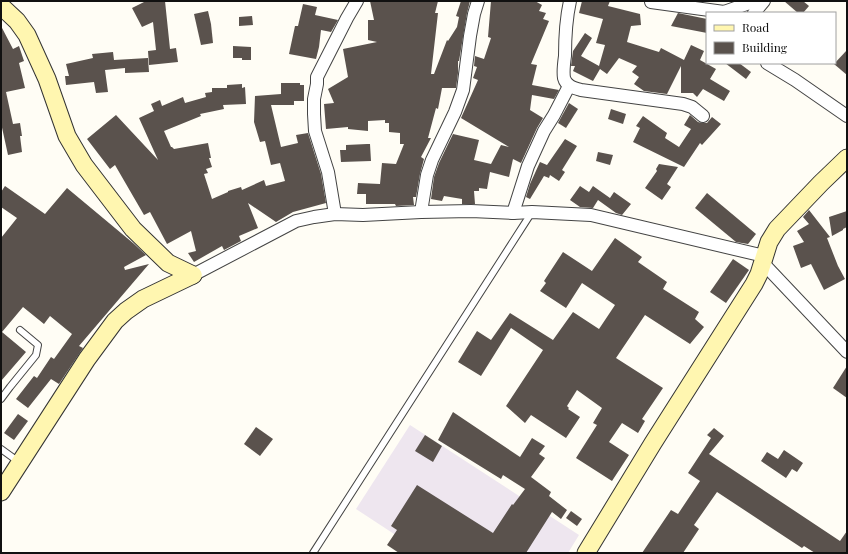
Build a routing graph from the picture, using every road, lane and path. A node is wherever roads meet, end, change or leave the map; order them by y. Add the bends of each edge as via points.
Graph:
1 (357, 1) edge
2 (478, 1) edge
3 (570, 1) edge
4 (755, 1) edge
5 (764, 1) edge
6 (651, 2) edge
7 (1, 6) edge
8 (755, 12) edge
9 (769, 64) edge
10 (569, 86) junction
11 (703, 116) dead end
12 (847, 116) edge
13 (847, 158) edge
14 (421, 212) junction
15 (532, 212) junction
16 (513, 213) junction
17 (336, 214) junction
18 (763, 260) junction
19 (193, 275) junction
20 (20, 330) dead end
21 (847, 352) edge
22 (1, 399) edge
23 (1, 449) edge
24 (20, 463) junction
25 (1, 492) edge
26 (313, 553) edge
27 (586, 553) edge

1 - 17 street via 317,77 314,99 315,131 328,172
2 - 14 street via 470,36 463,90 432,160
3 - 10 street via 566,19 564,67 564,79
4 - 6 street via 724,12
5 - 8 street
7 - 19 street via 27,35 47,79 67,136 84,164 137,234 168,263
9 - 12 street
10 - 11 street via 581,90 683,104
10 - 16 street via 528,166
13 - 18 street via 777,229
14 - 16 street
14 - 17 street
15 - 16 street
15 - 18 street via 591,215
15 - 26 lane
17 - 19 street via 296,221
18 - 21 street
18 - 27 street via 754,284
19 - 24 street via 143,299 115,321 87,359
20 - 22 lane via 38,345 36,355
23 - 24 lane
24 - 25 street

